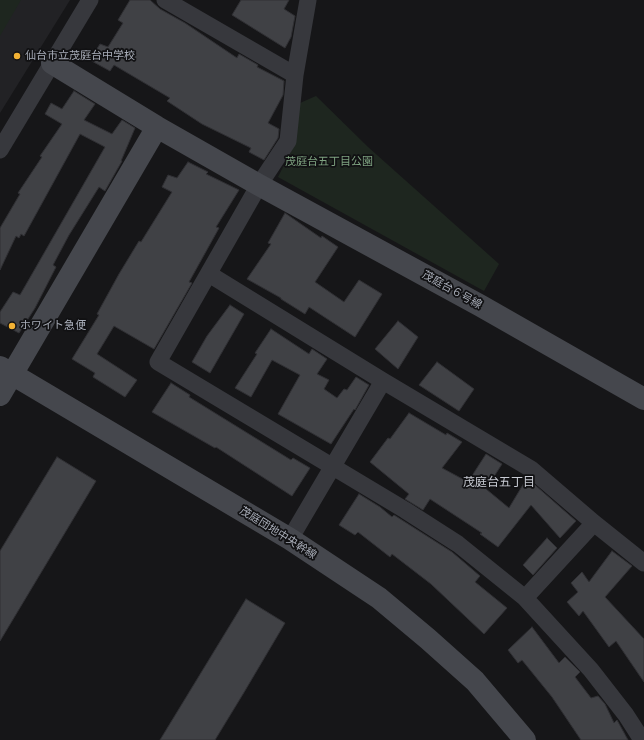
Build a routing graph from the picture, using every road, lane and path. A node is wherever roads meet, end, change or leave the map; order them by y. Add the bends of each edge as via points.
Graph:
1 (90, 0) edge
2 (165, 0) edge
3 (308, 0) edge
4 (52, 63) junction
5 (295, 75) junction
6 (157, 127) junction
7 (0, 149) edge
8 (259, 185) junction
9 (209, 274) junction
10 (6, 371) edge
11 (383, 381) junction
12 (0, 394) edge
13 (644, 399) edge
14 (332, 468) junction
15 (594, 523) junction
16 (290, 539) junction
17 (644, 563) edge
18 (525, 598) junction
19 (525, 740) edge
20 (642, 740) edge

1 - 4 street
2 - 5 street
3 - 5 street
4 - 6 street, 茂庭台６号線
4 - 7 street
5 - 8 street via 288,142
6 - 8 street, 茂庭台６号線
6 - 10 street
8 - 9 street
8 - 13 street, 茂庭台６号線 via 481,306
9 - 11 street
9 - 14 street via 158,362
10 - 12 street
10 - 16 street, 茂庭団地中央幹線
11 - 14 street
11 - 15 street via 531,469
14 - 16 street
14 - 18 street via 458,544
15 - 17 street
15 - 18 street
16 - 19 street, 茂庭団地中央幹線 via 379,598 428,639 475,681
18 - 20 street via 591,670 626,714

